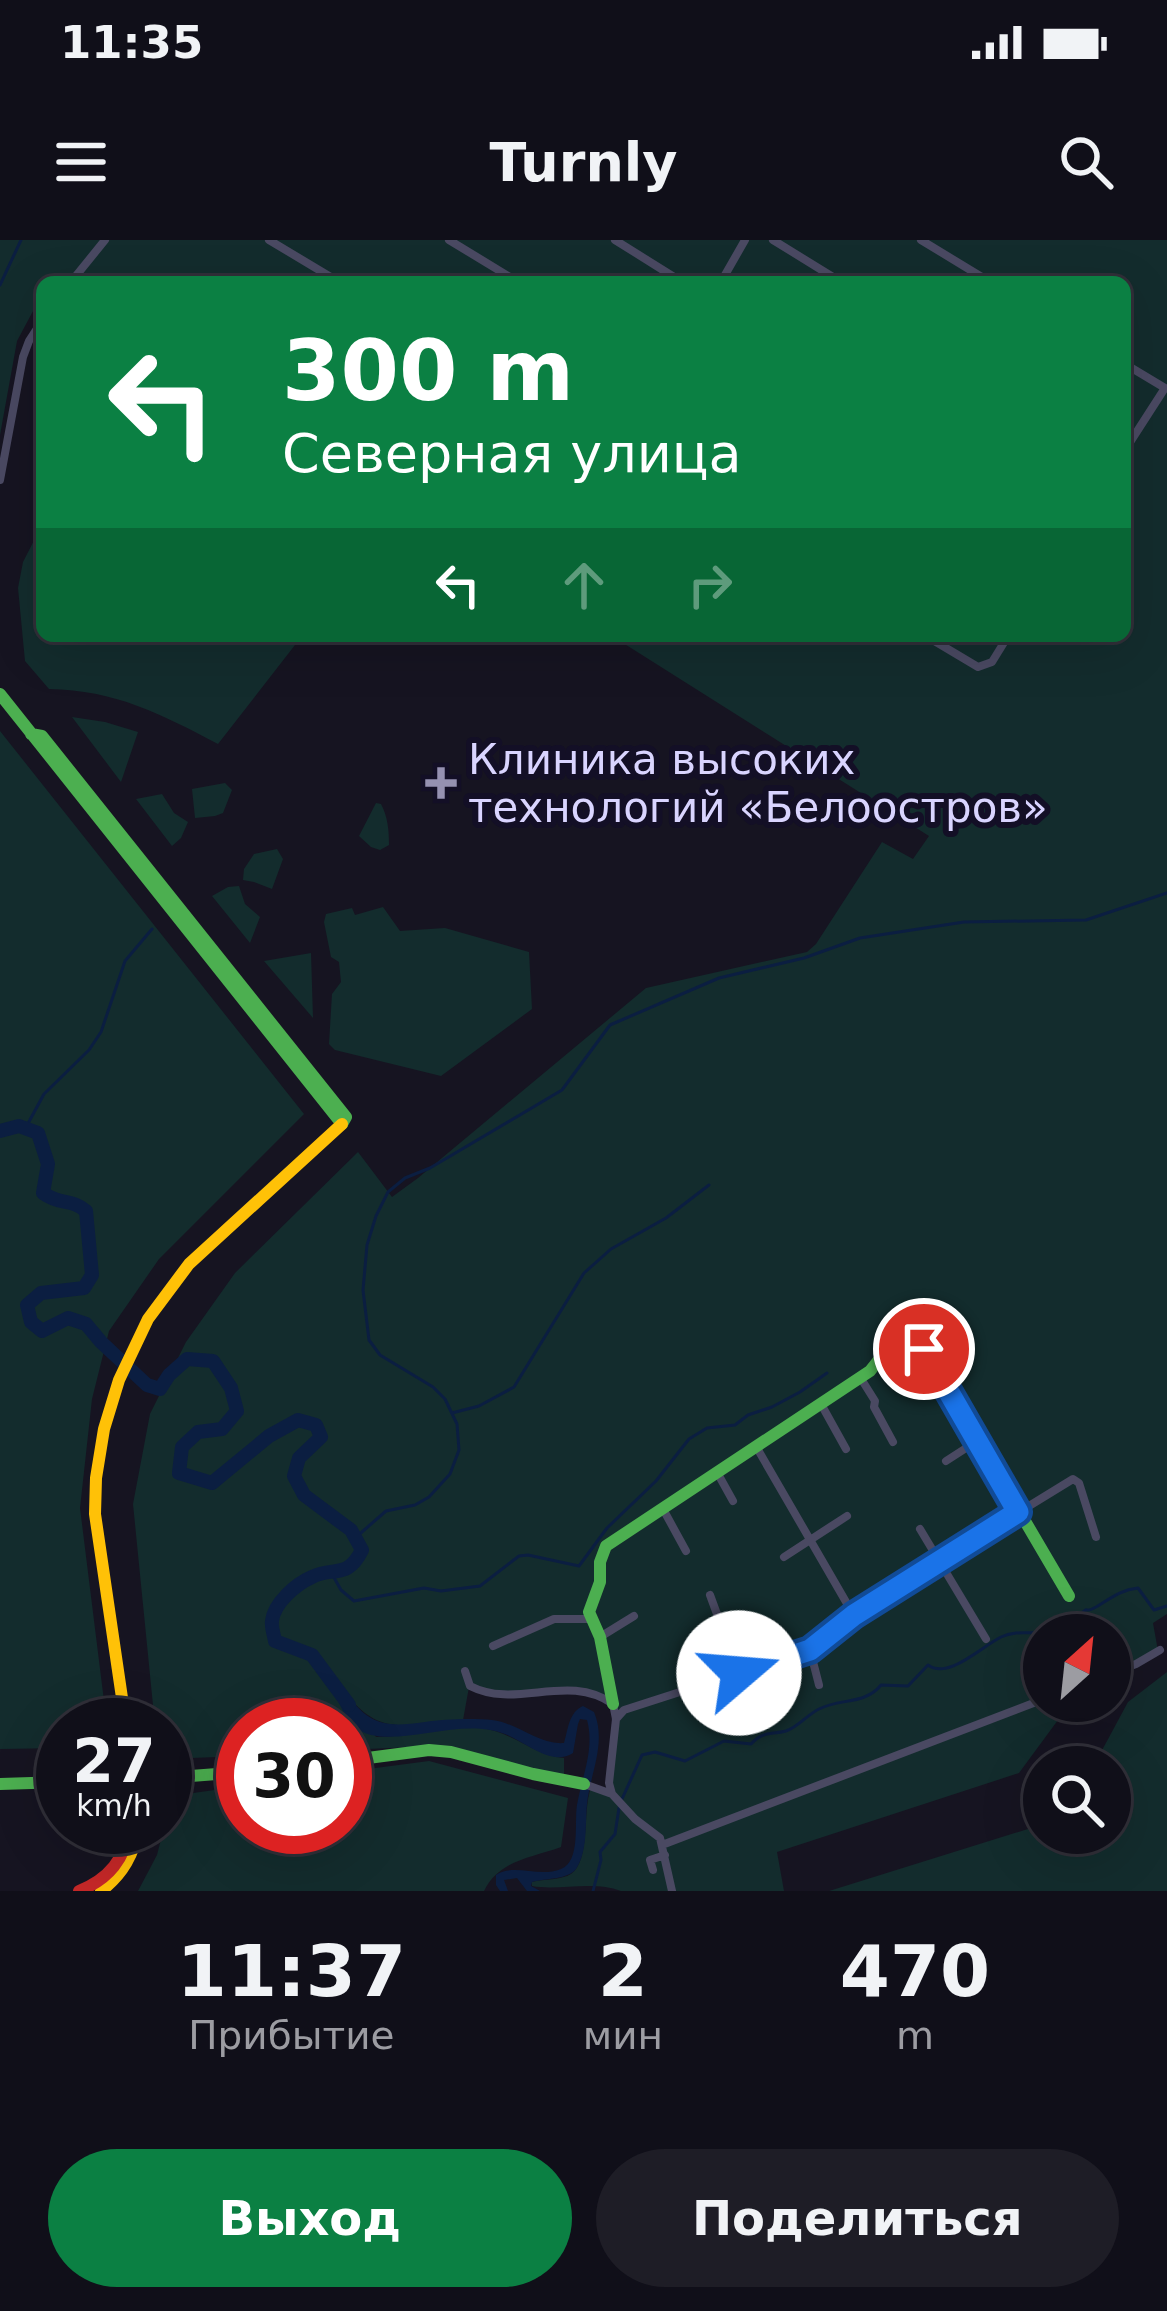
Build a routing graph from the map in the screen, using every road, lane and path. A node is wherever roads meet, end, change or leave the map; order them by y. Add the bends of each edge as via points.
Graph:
1 (104, 240) edge
2 (269, 240) edge
3 (448, 240) edge
4 (615, 240) edge
5 (746, 240) edge
6 (772, 240) edge
7 (921, 240) edge
8 (76, 276) edge
9 (329, 276) edge
10 (508, 276) edge
11 (672, 276) edge
12 (725, 276) edge
13 (831, 276) edge
14 (980, 276) edge
15 (36, 330) edge
16 (1131, 368) edge
17 (1131, 441) edge
18 (0, 480) edge
19 (935, 642) edge
20 (946, 642) edge
21 (1004, 642) edge
22 (948, 650) junction
23 (0, 694) edge
24 (860, 1377) junction
25 (821, 1404) junction
26 (892, 1442) dead end
27 (977, 1442) junction
28 (757, 1448) junction
29 (846, 1449) dead end
30 (946, 1461) dead end
31 (718, 1474) junction
32 (733, 1501) dead end
33 (663, 1509) junction
34 (1018, 1512) junction
35 (847, 1516) dead end
36 (920, 1529) dead end
37 (1096, 1537) dead end
38 (810, 1539) junction
39 (686, 1551) dead end
40 (784, 1557) dead end
41 (939, 1562) junction
42 (710, 1595) dead end
43 (1069, 1596) dead end
44 (854, 1615) junction
45 (634, 1616) dead end
46 (591, 1619) junction
47 (599, 1636) junction
48 (986, 1639) dead end
49 (494, 1646) dead end
50 (810, 1650) junction
51 (1160, 1650) dead end
52 (1131, 1666) edge
53 (465, 1671) dead end
54 (739, 1673) junction
55 (819, 1685) dead end
56 (122, 1698) edge
57 (1023, 1707) edge
58 (615, 1712) junction
59 (372, 1757) edge
60 (36, 1783) edge
61 (0, 1784) edge
62 (588, 1785) joint
63 (612, 1794) junction
64 (663, 1850) junction
65 (123, 1854) edge
66 (132, 1854) edge
67 (653, 1870) dead end
68 (79, 1891) edge
69 (101, 1891) edge
70 (672, 1891) edge

1 - 8 street
2 - 9 street
3 - 10 street
4 - 11 street
5 - 12 street
6 - 13 street
7 - 14 street
15 - 18 street via 23,357
16 - 17 street via 1165,388
19 - 22 street
20 - 22 street
21 - 22 street via 978,668
23 - 56 street via 346,1117 189,1264 148,1319 119,1380 95,1514
24 - 25 street
24 - 26 street
24 - 27 street via 888,1349 924,1349
25 - 28 street
25 - 29 street
27 - 30 street
27 - 34 street
28 - 31 street
28 - 38 street
31 - 32 street
31 - 33 street
33 - 39 street
33 - 46 street via 606,1546
34 - 37 street via 1077,1480
34 - 41 street
34 - 43 street
35 - 38 street
36 - 41 street
38 - 40 street
38 - 44 street
41 - 44 street
41 - 48 street
42 - 54 street
44 - 50 street
45 - 47 street
46 - 47 street
46 - 49 street via 554,1619
47 - 58 street
50 - 54 street
50 - 55 street
51 - 52 street
53 - 58 street via 470,1686 486,1694 581,1689
54 - 58 street
57 - 64 street
58 - 63 street
59 - 62 street via 451,1752
60 - 61 street
62 - 63 street
63 - 64 street
64 - 67 street via 650,1860
64 - 70 street
65 - 68 street
66 - 69 street

